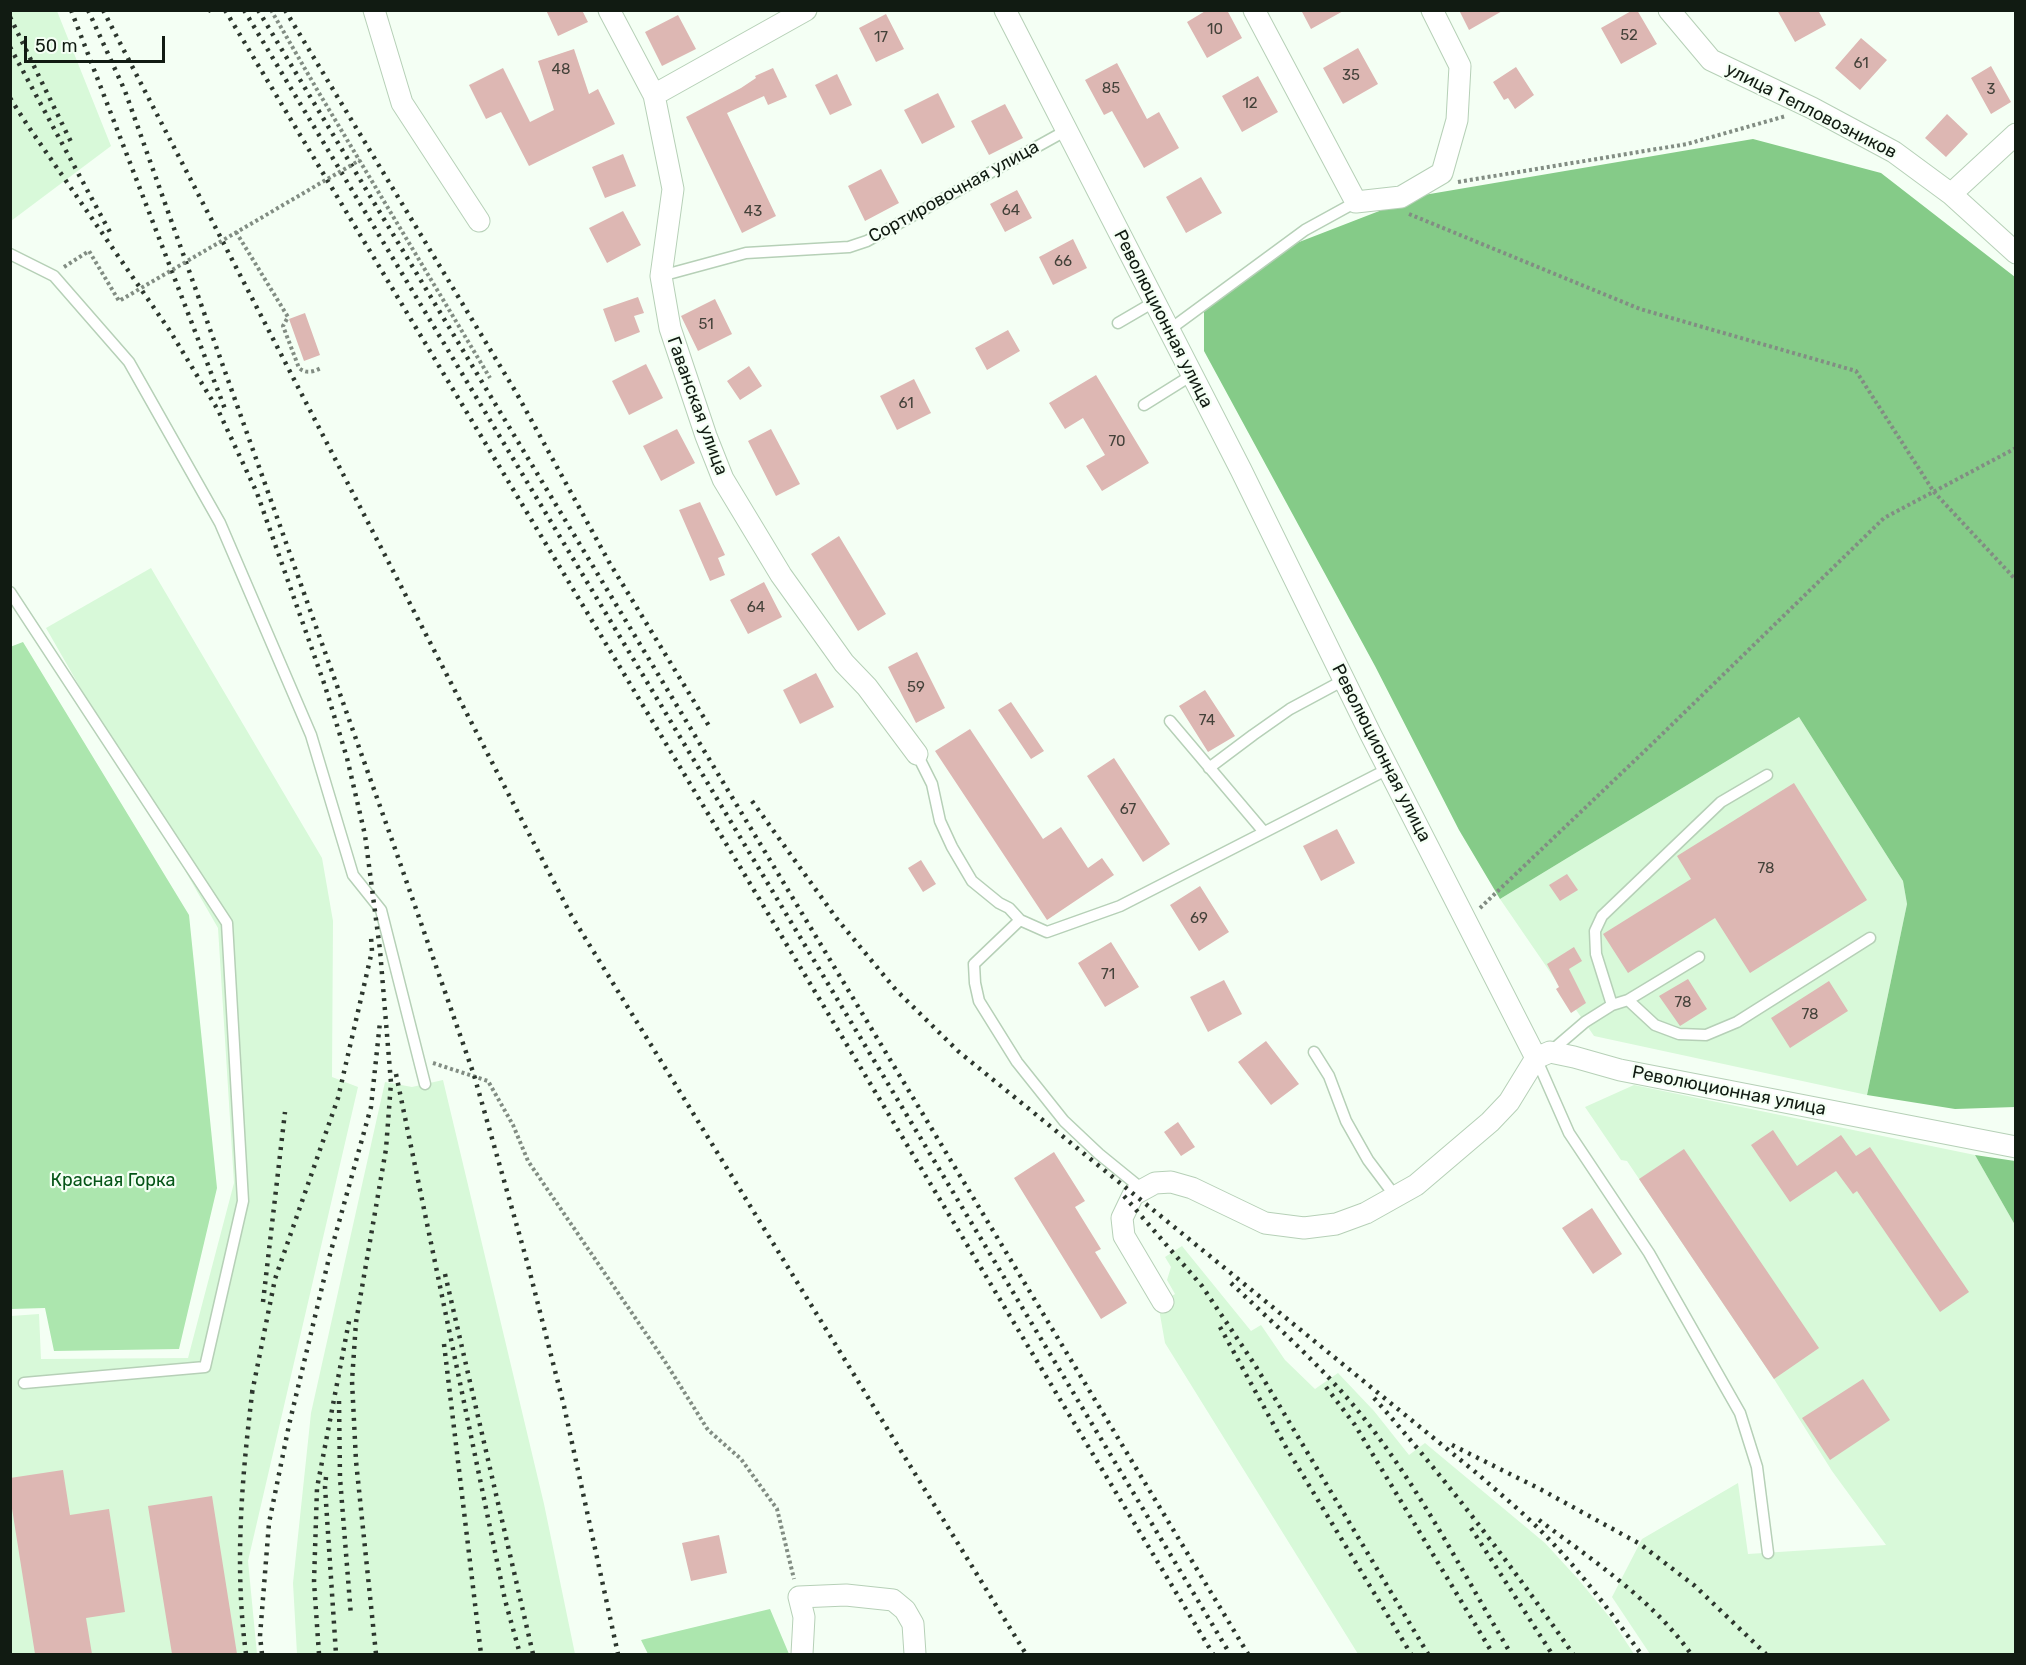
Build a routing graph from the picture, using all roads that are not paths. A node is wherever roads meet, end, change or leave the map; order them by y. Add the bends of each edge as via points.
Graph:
1 (374, 10) edge
2 (609, 10) edge
3 (806, 10) edge
4 (1005, 10) edge
5 (1254, 10) edge
6 (1432, 10) edge
7 (1669, 10) edge
8 (654, 95) junction
9 (1067, 130) junction
10 (2016, 134) edge
11 (1951, 194) junction
12 (1356, 202) junction
13 (478, 221) dead end
14 (2016, 253) edge
15 (10, 254) edge
16 (661, 276) junction
17 (1154, 302) junction
18 (1118, 323) dead end
19 (1169, 330) junction
20 (1192, 375) junction
21 (1144, 405) dead end
22 (10, 592) edge
23 (1344, 680) junction
24 (1170, 721) dead end
25 (917, 754) joint
26 (1209, 768) junction
27 (1388, 769) junction
28 (1767, 775) dead end
29 (1264, 832) junction
30 (1020, 920) junction
31 (1870, 938) dead end
32 (1699, 957) dead end
33 (1628, 1000) junction
34 (1612, 1005) junction
35 (1314, 1052) dead end
36 (1543, 1055) junction
37 (425, 1084) dead end
38 (2016, 1147) edge
39 (1142, 1189) junction
40 (1395, 1196) junction
41 (1163, 1302) dead end
42 (24, 1383) dead end
43 (1768, 1553) dead end
44 (802, 1654) edge
45 (915, 1654) edge

1 - 13 street via 402,103
2 - 8 street, Гаванская улица
3 - 8 street
4 - 9 street, Революционная улица
5 - 12 street
6 - 12 street via 1460,66 1457,120 1442,173 1401,196
7 - 11 street, улица Тепловозников via 1711,60 1894,152
8 - 16 street, Гаванская улица via 673,189
9 - 16 lane, Сортировочная улица via 867,241 849,247 746,253
9 - 17 street, Революционная улица
10 - 11 street
11 - 14 street, улица Тепловозников
12 - 19 lane via 1305,230
15 - 37 lane via 54,276 129,362 219,523 311,735 352,875 381,910
16 - 25 street, Гаванская улица via 670,328 723,479 781,575 844,663
17 - 18 lane
17 - 19 street, Революционная улица
19 - 20 street, Революционная улица
20 - 21 lane
20 - 23 street, Революционная улица
22 - 42 lane via 227,922 243,1201 205,1367
23 - 26 lane via 1290,709
23 - 27 street, Революционная улица
24 - 26 lane
25 - 30 lane via 932,784 940,821 972,880
26 - 29 lane
27 - 29 lane
27 - 36 street, Революционная улица via 1466,921
28 - 34 lane via 1722,802 1602,916 1595,931 1596,954
29 - 30 lane via 1110,910 1047,932
30 - 39 lane via 974,964 979,1001 1017,1062 1064,1121
31 - 33 lane via 1737,1022 1706,1035 1679,1034 1655,1025
32 - 33 lane
33 - 34 lane
34 - 36 lane
35 - 40 lane via 1329,1076 1346,1121
36 - 38 street, Революционная улица via 1575,1057 1620,1070
36 - 40 street via 1490,1122 1416,1185
36 - 43 lane via 1569,1133 1649,1253 1740,1413 1757,1467
39 - 40 street via 1171,1182 1265,1223 1305,1228 1336,1224
39 - 41 street via 1133,1195 1122,1218 1124,1236
44 - 45 street via 804,1617 799,1598 846,1595 893,1600 913,1624

